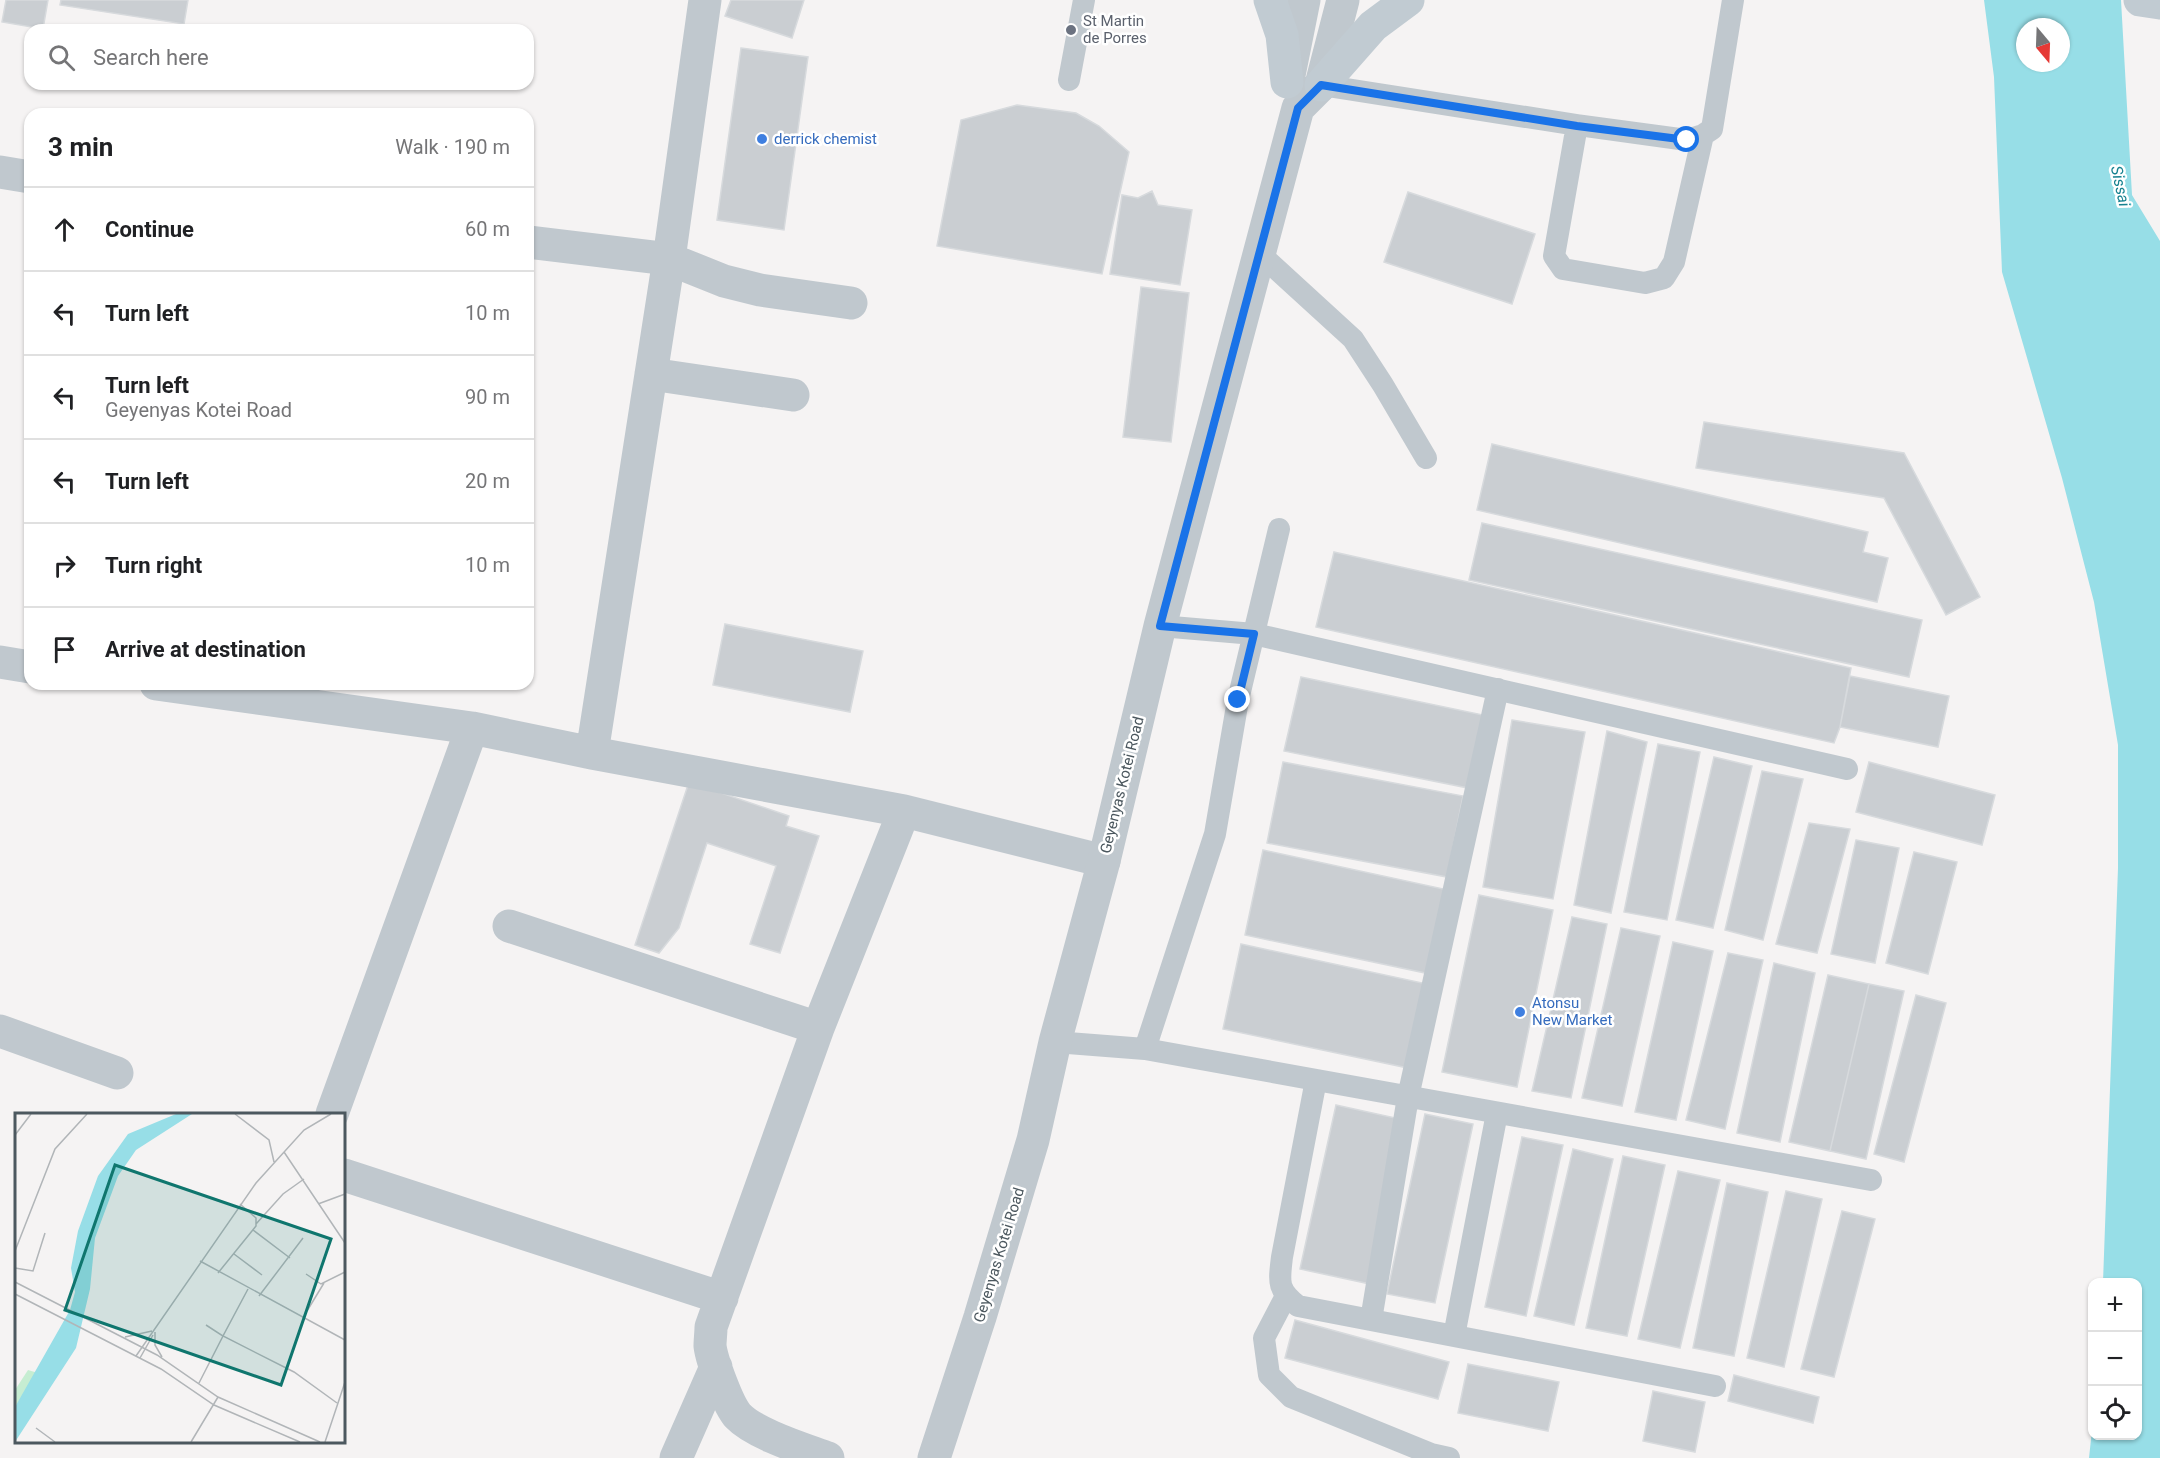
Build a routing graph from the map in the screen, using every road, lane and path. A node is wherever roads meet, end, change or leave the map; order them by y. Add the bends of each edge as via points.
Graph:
1 (705, 0) edge
2 (1084, 0) edge
3 (1270, 0) edge
4 (1304, 0) edge
5 (1343, 0) edge
6 (1408, 0) edge
7 (1733, 0) edge
8 (2140, 0) edge
9 (2160, 3) edge
10 (1069, 80) dead end
11 (1321, 85) junction
12 (1293, 95) junction
13 (1577, 126) junction
14 (1703, 135) junction
15 (0, 171) edge
16 (24, 176) edge
17 (534, 243) edge
18 (1260, 254) junction
19 (669, 259) junction
20 (852, 303) dead end
21 (651, 374) junction
22 (793, 395) dead end
23 (1426, 458) dead end
24 (1280, 529) dead end
25 (1160, 626) junction
26 (1254, 634) junction
27 (0, 662) edge
28 (24, 666) edge
29 (1498, 689) junction
30 (199, 690) edge
31 (472, 728) junction
32 (592, 753) junction
33 (1847, 768) dead end
34 (904, 811) junction
35 (1104, 861) junction
36 (509, 926) dead end
37 (818, 1028) junction
38 (0, 1031) edge
39 (1055, 1042) junction
40 (1145, 1049) junction
41 (117, 1073) dead end
42 (1316, 1080) junction
43 (1408, 1097) junction
44 (332, 1113) edge
45 (1497, 1113) junction
46 (345, 1175) edge
47 (1871, 1180) dead end
48 (1286, 1296) junction
49 (722, 1298) junction
50 (1371, 1320) junction
51 (1454, 1336) junction
52 (716, 1367) junction
53 (1715, 1386) dead end
54 (676, 1458) edge
55 (828, 1458) edge
56 (934, 1458) edge
57 (1449, 1458) edge

1 - 19 street
2 - 10 lane
3 - 12 main road via 1282,35
4 - 12 street, Geyenyas Kotei Road
5 - 11 street
6 - 11 main road via 1373,26
7 - 14 lane via 1712,129
8 - 9 main road
11 - 12 street
11 - 13 lane
12 - 18 street, Geyenyas Kotei Road
13 - 14 lane via 1687,140
13 - 14 lane via 1554,256 1563,269 1646,283 1664,278 1674,262
15 - 16 street
17 - 19 street
18 - 23 lane via 1353,339
18 - 25 street, Geyenyas Kotei Road
19 - 20 street via 724,281 760,290
19 - 21 street
21 - 22 street
21 - 32 street
24 - 26 lane
25 - 26 lane
25 - 35 street, Geyenyas Kotei Road
26 - 29 lane
26 - 40 lane via 1238,700 1215,834
27 - 28 street
29 - 33 lane
29 - 43 lane
30 - 31 street
31 - 32 street
31 - 44 street
32 - 34 street
34 - 35 street
34 - 37 street
35 - 39 street, Geyenyas Kotei Road
36 - 37 street
37 - 49 street
38 - 41 street
39 - 40 lane
39 - 56 street, Geyenyas Kotei Road via 1033,1140
40 - 42 lane
42 - 43 lane
42 - 48 lane via 1282,1257 1279,1282
43 - 45 lane
43 - 50 lane
45 - 47 lane
45 - 51 lane
46 - 49 street
48 - 50 lane via 1298,1306
48 - 57 lane via 1264,1338 1269,1375 1291,1397
49 - 52 street via 711,1327 710,1347
50 - 51 lane
51 - 53 lane
52 - 54 street
52 - 55 street via 738,1416 759,1430

